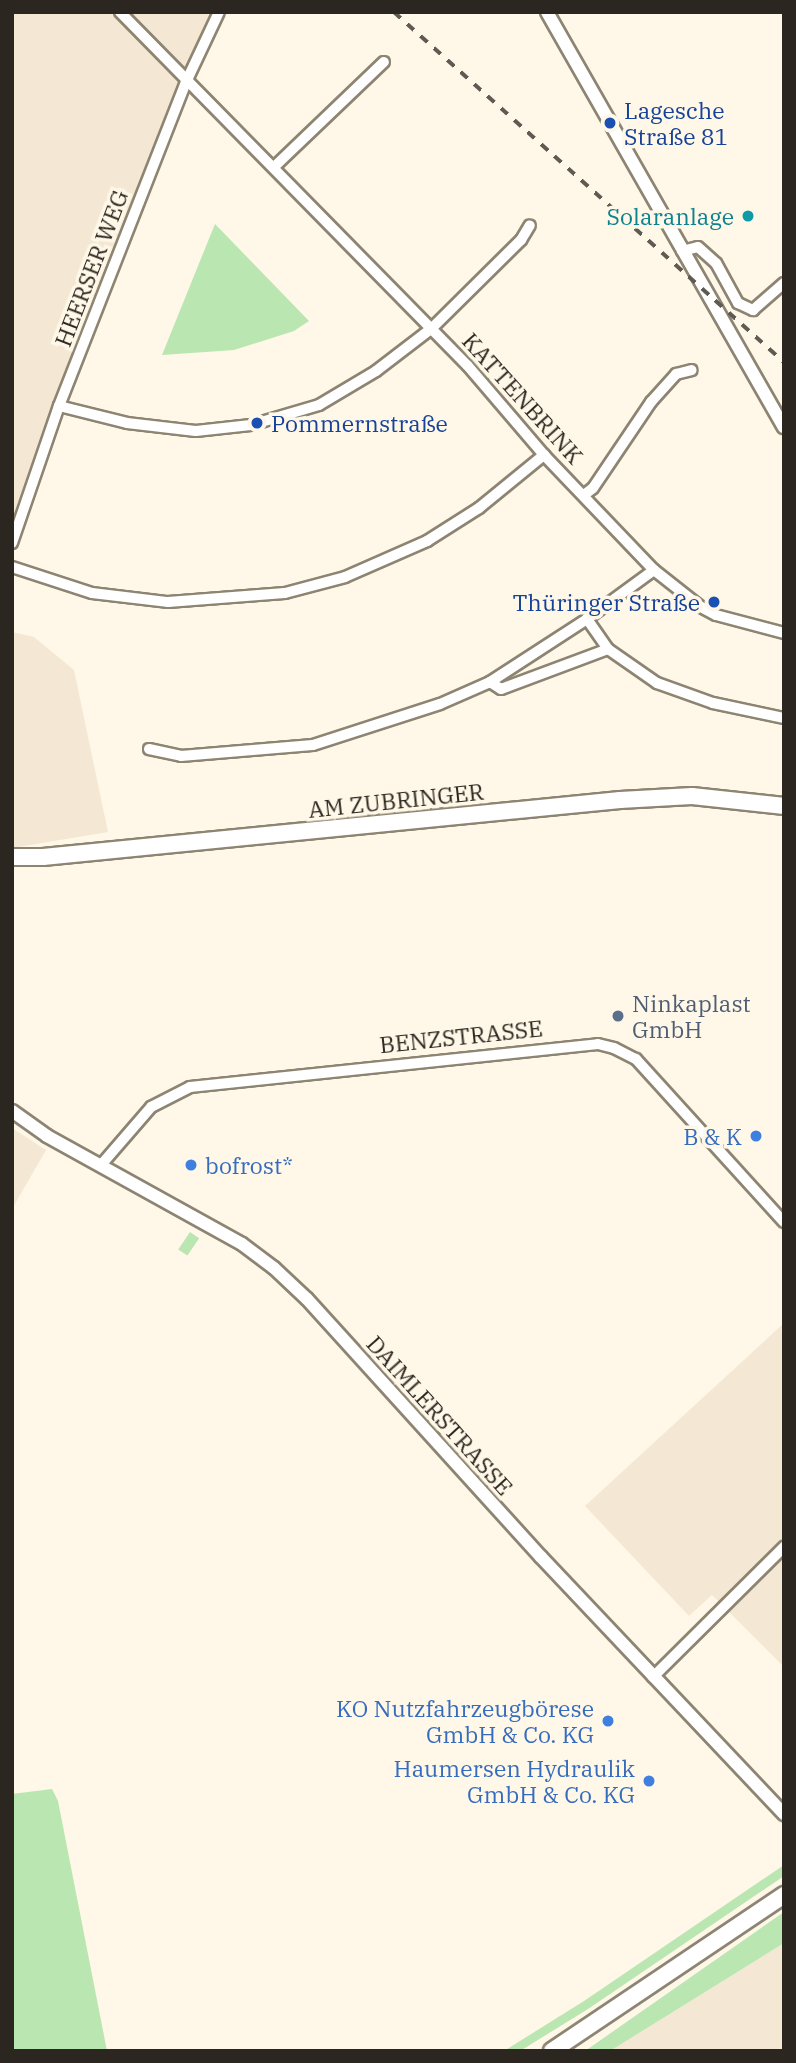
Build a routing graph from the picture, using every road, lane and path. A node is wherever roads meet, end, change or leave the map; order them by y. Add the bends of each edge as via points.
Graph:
1 (120, 12) edge
2 (219, 12) edge
3 (547, 12) edge
4 (384, 62) dead end
5 (186, 82) junction
6 (274, 167) junction
7 (530, 225) dead end
8 (682, 251) junction
9 (784, 283) edge
10 (431, 329) junction
11 (692, 370) dead end
12 (60, 406) junction
13 (784, 428) edge
14 (544, 455) junction
15 (584, 495) junction
16 (12, 543) edge
17 (12, 566) edge
18 (654, 570) junction
19 (587, 619) junction
20 (784, 633) edge
21 (608, 649) junction
22 (490, 682) junction
23 (784, 718) edge
24 (149, 749) dead end
25 (784, 806) edge
26 (12, 857) edge
27 (12, 1111) edge
28 (101, 1165) junction
29 (784, 1222) edge
30 (784, 1547) edge
31 (653, 1677) junction
32 (784, 1814) edge
33 (784, 1895) edge
34 (552, 2051) edge

1 - 5 street, KATTENBRINK
2 - 5 street, HEERSER WEG
3 - 8 street
4 - 6 street
5 - 6 street, KATTENBRINK
5 - 12 street, HEERSER WEG
6 - 10 street, KATTENBRINK
7 - 10 street, KATTENBRINK via 521,240
8 - 9 street via 698,247 716,263 738,303 753,310
8 - 13 street
10 - 12 street via 376,371 319,405 251,425 196,431 127,423
10 - 14 street, KATTENBRINK
11 - 15 street, KATTENBRINK via 676,374
12 - 16 street, HEERSER WEG
14 - 15 street, KATTENBRINK
14 - 17 street via 480,508 426,541 345,577 285,593 168,602 92,593
15 - 18 street, KATTENBRINK
18 - 19 street
18 - 20 street, KATTENBRINK via 716,615
19 - 21 street
19 - 22 street
21 - 22 street via 501,689
21 - 23 street via 657,683 713,703
22 - 24 street via 440,704 313,745 181,755
25 - 26 main road, AM ZUBRINGER via 692,796 620,800
27 - 28 street, DAIMLERSTRASSE
28 - 29 street, BENZSTRASSE via 150,1107 190,1087 598,1044 636,1059
28 - 31 street, DAIMLERSTRASSE via 242,1244 290,1283
30 - 31 street
31 - 32 street, DAIMLERSTRASSE
33 - 34 main road

